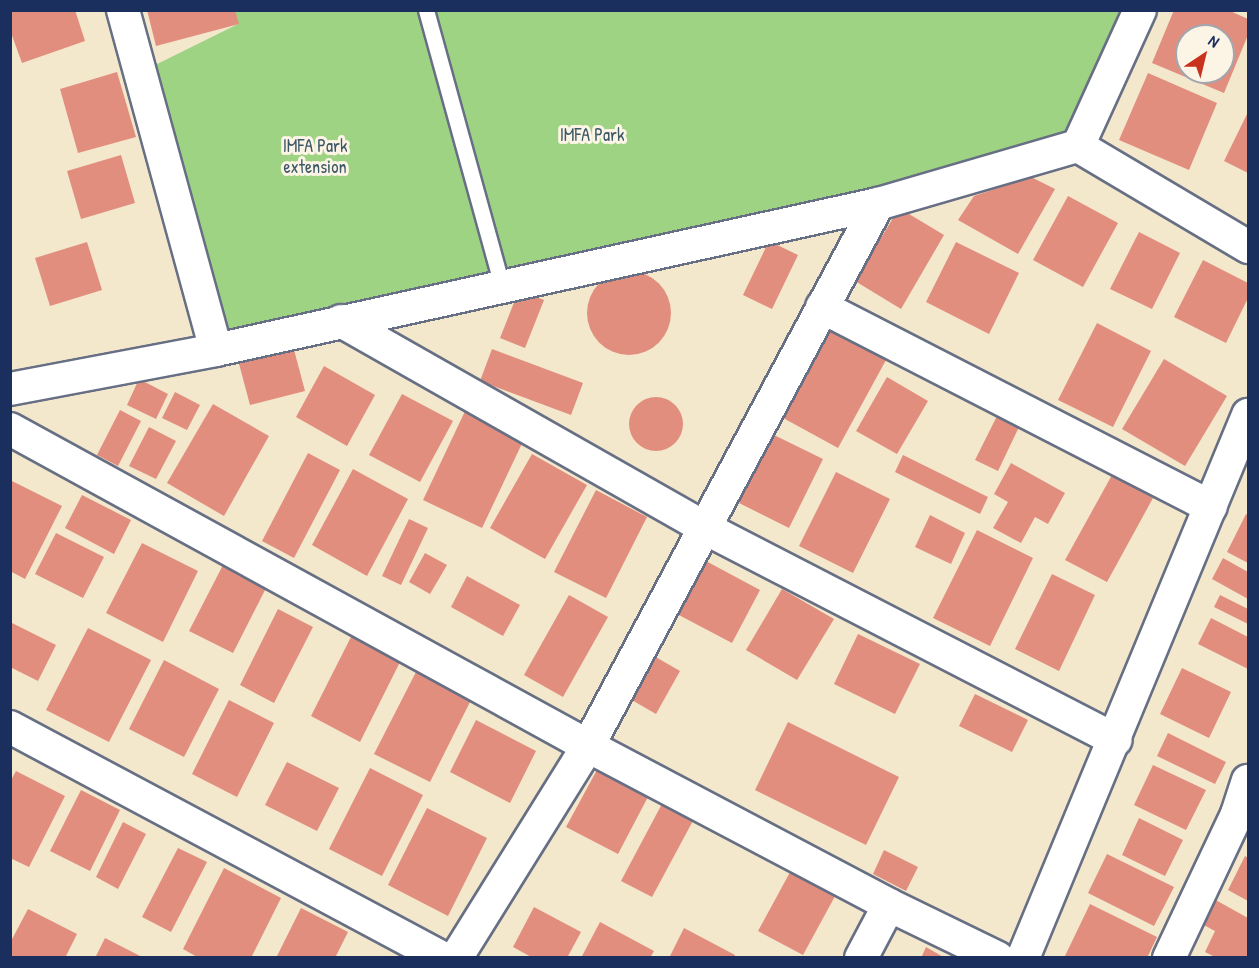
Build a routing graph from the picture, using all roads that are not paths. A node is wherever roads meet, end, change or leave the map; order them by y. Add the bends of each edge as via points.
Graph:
1 (123, 10) edge
2 (426, 10) edge
3 (1140, 10) edge
4 (1078, 146) junction
5 (878, 204) junction
6 (1248, 247) edge
7 (502, 285) junction
8 (822, 308) junction
9 (341, 321) junction
10 (216, 350) junction
11 (10, 389) edge
12 (1248, 415) edge
13 (10, 429) edge
14 (1211, 507) junction
15 (705, 528) junction
16 (10, 727) edge
17 (1115, 740) junction
18 (588, 746) junction
19 (1248, 781) edge
20 (890, 904) junction
21 (442, 957) edge
22 (456, 957) edge
23 (861, 957) edge
24 (998, 957) edge
25 (1023, 957) edge
26 (1169, 957) edge

1 - 10 street
2 - 7 lane
3 - 4 street
4 - 5 street
4 - 6 street
5 - 7 street
5 - 8 street
7 - 9 street
8 - 14 street
8 - 15 street
9 - 10 street
9 - 15 street
10 - 11 street
12 - 14 street
13 - 18 street
14 - 17 street
15 - 17 street
15 - 18 street
16 - 21 street
17 - 25 street
18 - 20 street
18 - 22 street
19 - 26 street via 1237,814
20 - 23 street
20 - 24 street

